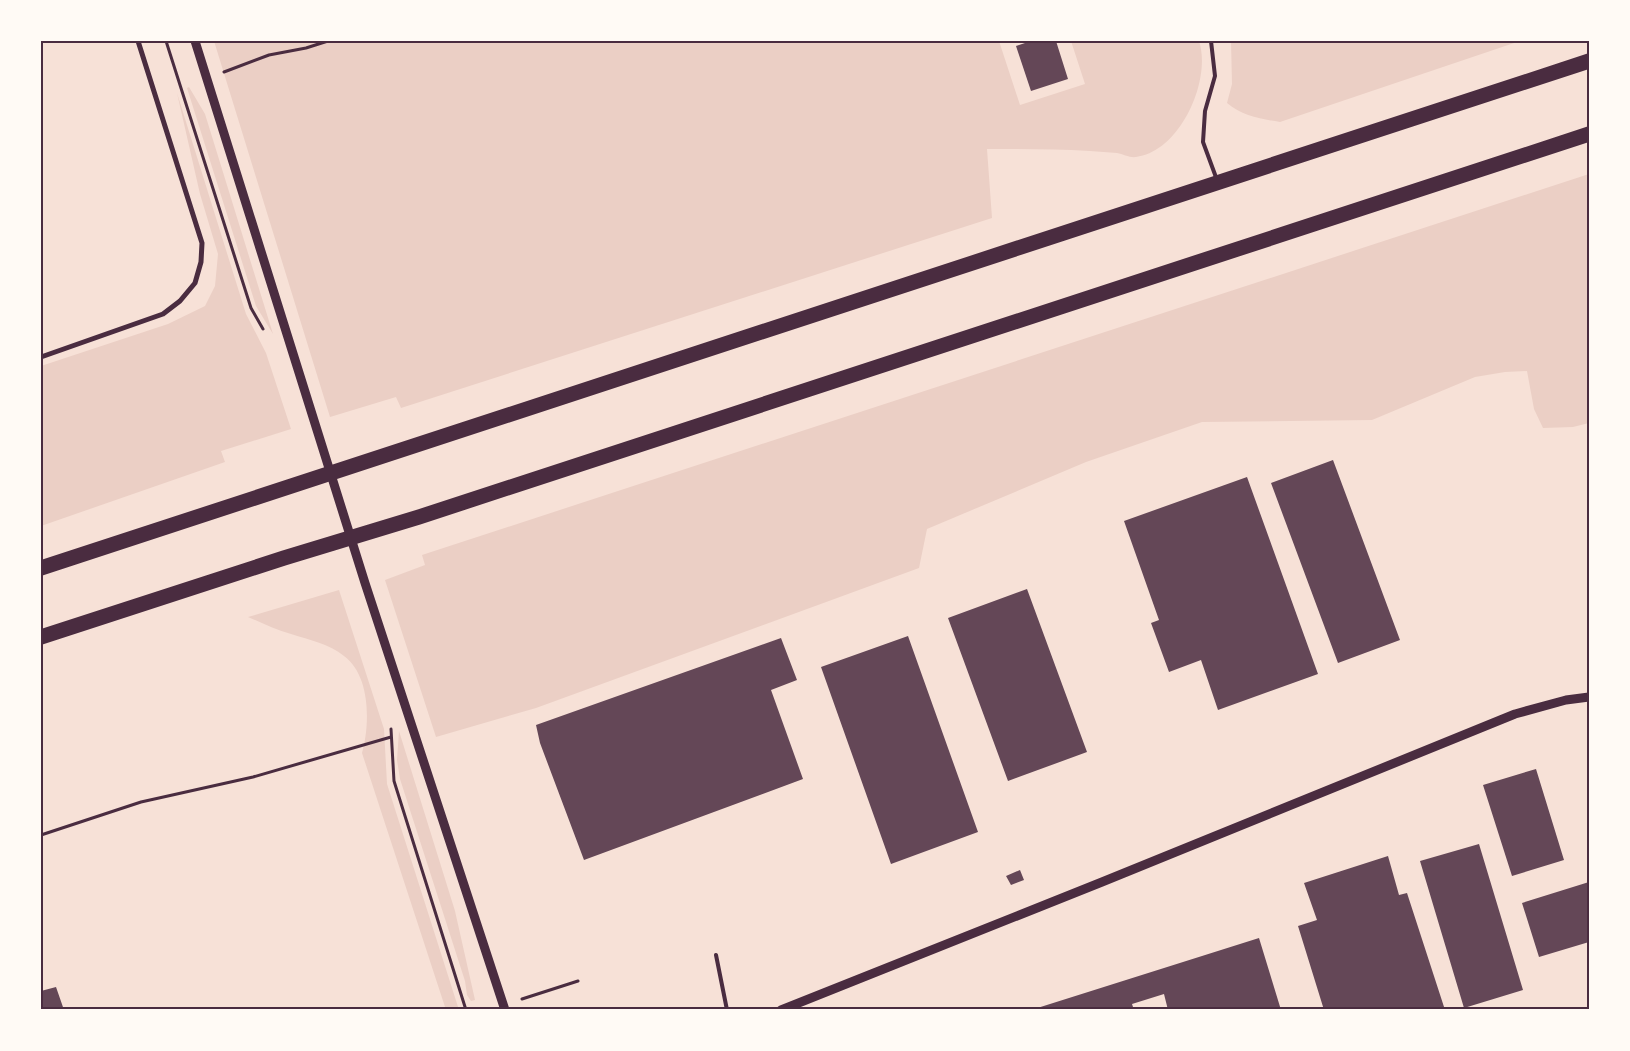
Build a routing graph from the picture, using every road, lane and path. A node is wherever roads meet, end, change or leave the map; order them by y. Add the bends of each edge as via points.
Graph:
1 (138, 41) edge
2 (166, 41) edge
3 (195, 41) edge
4 (328, 41) edge
5 (1211, 41) edge
6 (1589, 61) edge
7 (207, 78) junction
8 (1589, 134) edge
9 (1218, 182) junction
10 (234, 255) dead end
11 (41, 357) edge
12 (41, 568) edge
13 (41, 638) edge
14 (1589, 697) edge
15 (41, 836) edge
16 (716, 955) dead end
17 (578, 981) dead end
18 (504, 1008) edge
19 (466, 1010) edge
20 (727, 1010) edge
21 (781, 1010) edge

1 - 11 street via 202,243 195,283 163,314
2 - 10 path
3 - 7 street
4 - 7 path via 269,55
5 - 9 lane via 1215,76 1205,111 1203,142
6 - 9 highway
7 - 18 street via 365,583
8 - 13 highway
9 - 12 highway
14 - 21 street via 1515,714
15 - 19 path via 141,802 253,777 391,737 394,781
16 - 20 lane
17 - 18 path

